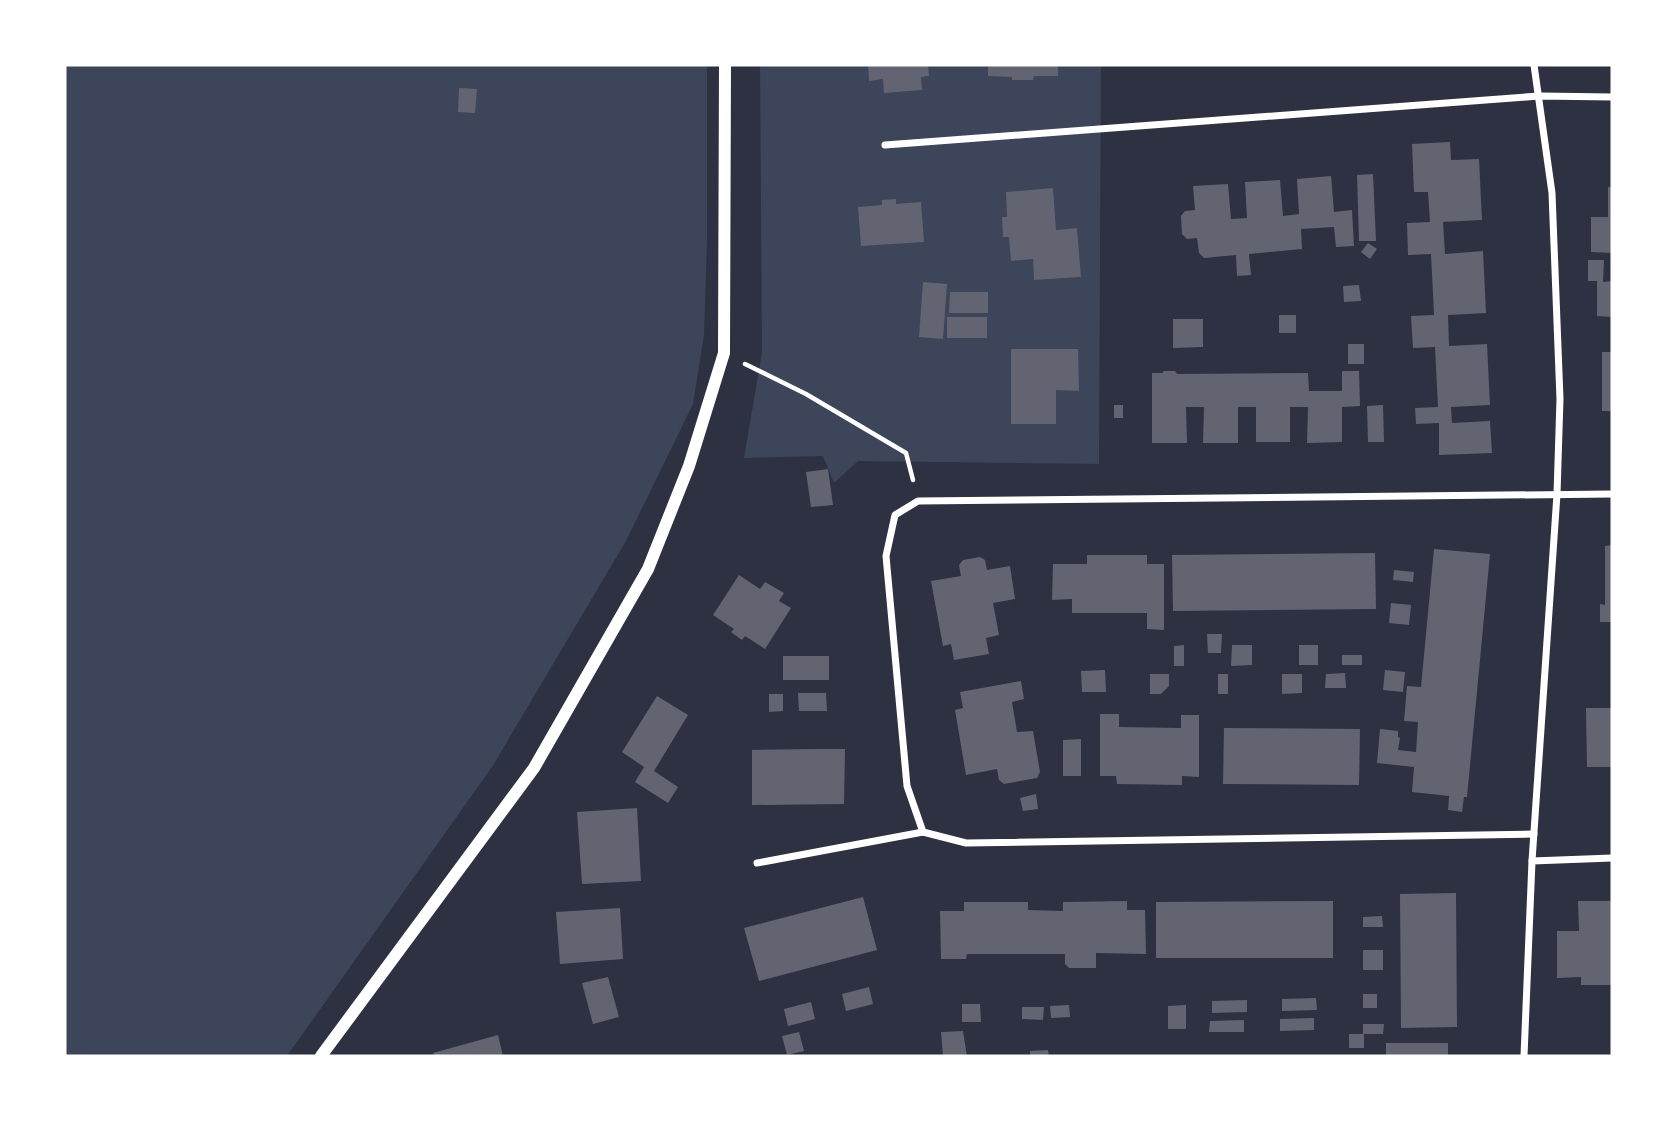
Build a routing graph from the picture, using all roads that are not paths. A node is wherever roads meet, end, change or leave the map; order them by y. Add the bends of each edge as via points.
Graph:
1 (726, 65) edge
2 (1534, 65) edge
3 (1539, 96) junction
4 (1612, 97) edge
5 (885, 145) dead end
6 (1557, 494) junction
7 (1612, 494) edge
8 (923, 832) junction
9 (1534, 834) junction
10 (1612, 858) edge
11 (1532, 861) junction
12 (757, 863) dead end
13 (321, 1056) edge
14 (1524, 1056) edge

1 - 13 street via 724,354 689,466 648,569 534,768
2 - 3 street
3 - 4 street
3 - 5 street
3 - 6 street via 1552,193 1560,399
6 - 7 street
6 - 8 street via 918,501 895,515 886,556 907,786
6 - 9 street
8 - 9 street via 966,843
8 - 12 street
9 - 11 street
10 - 11 street
11 - 14 street

